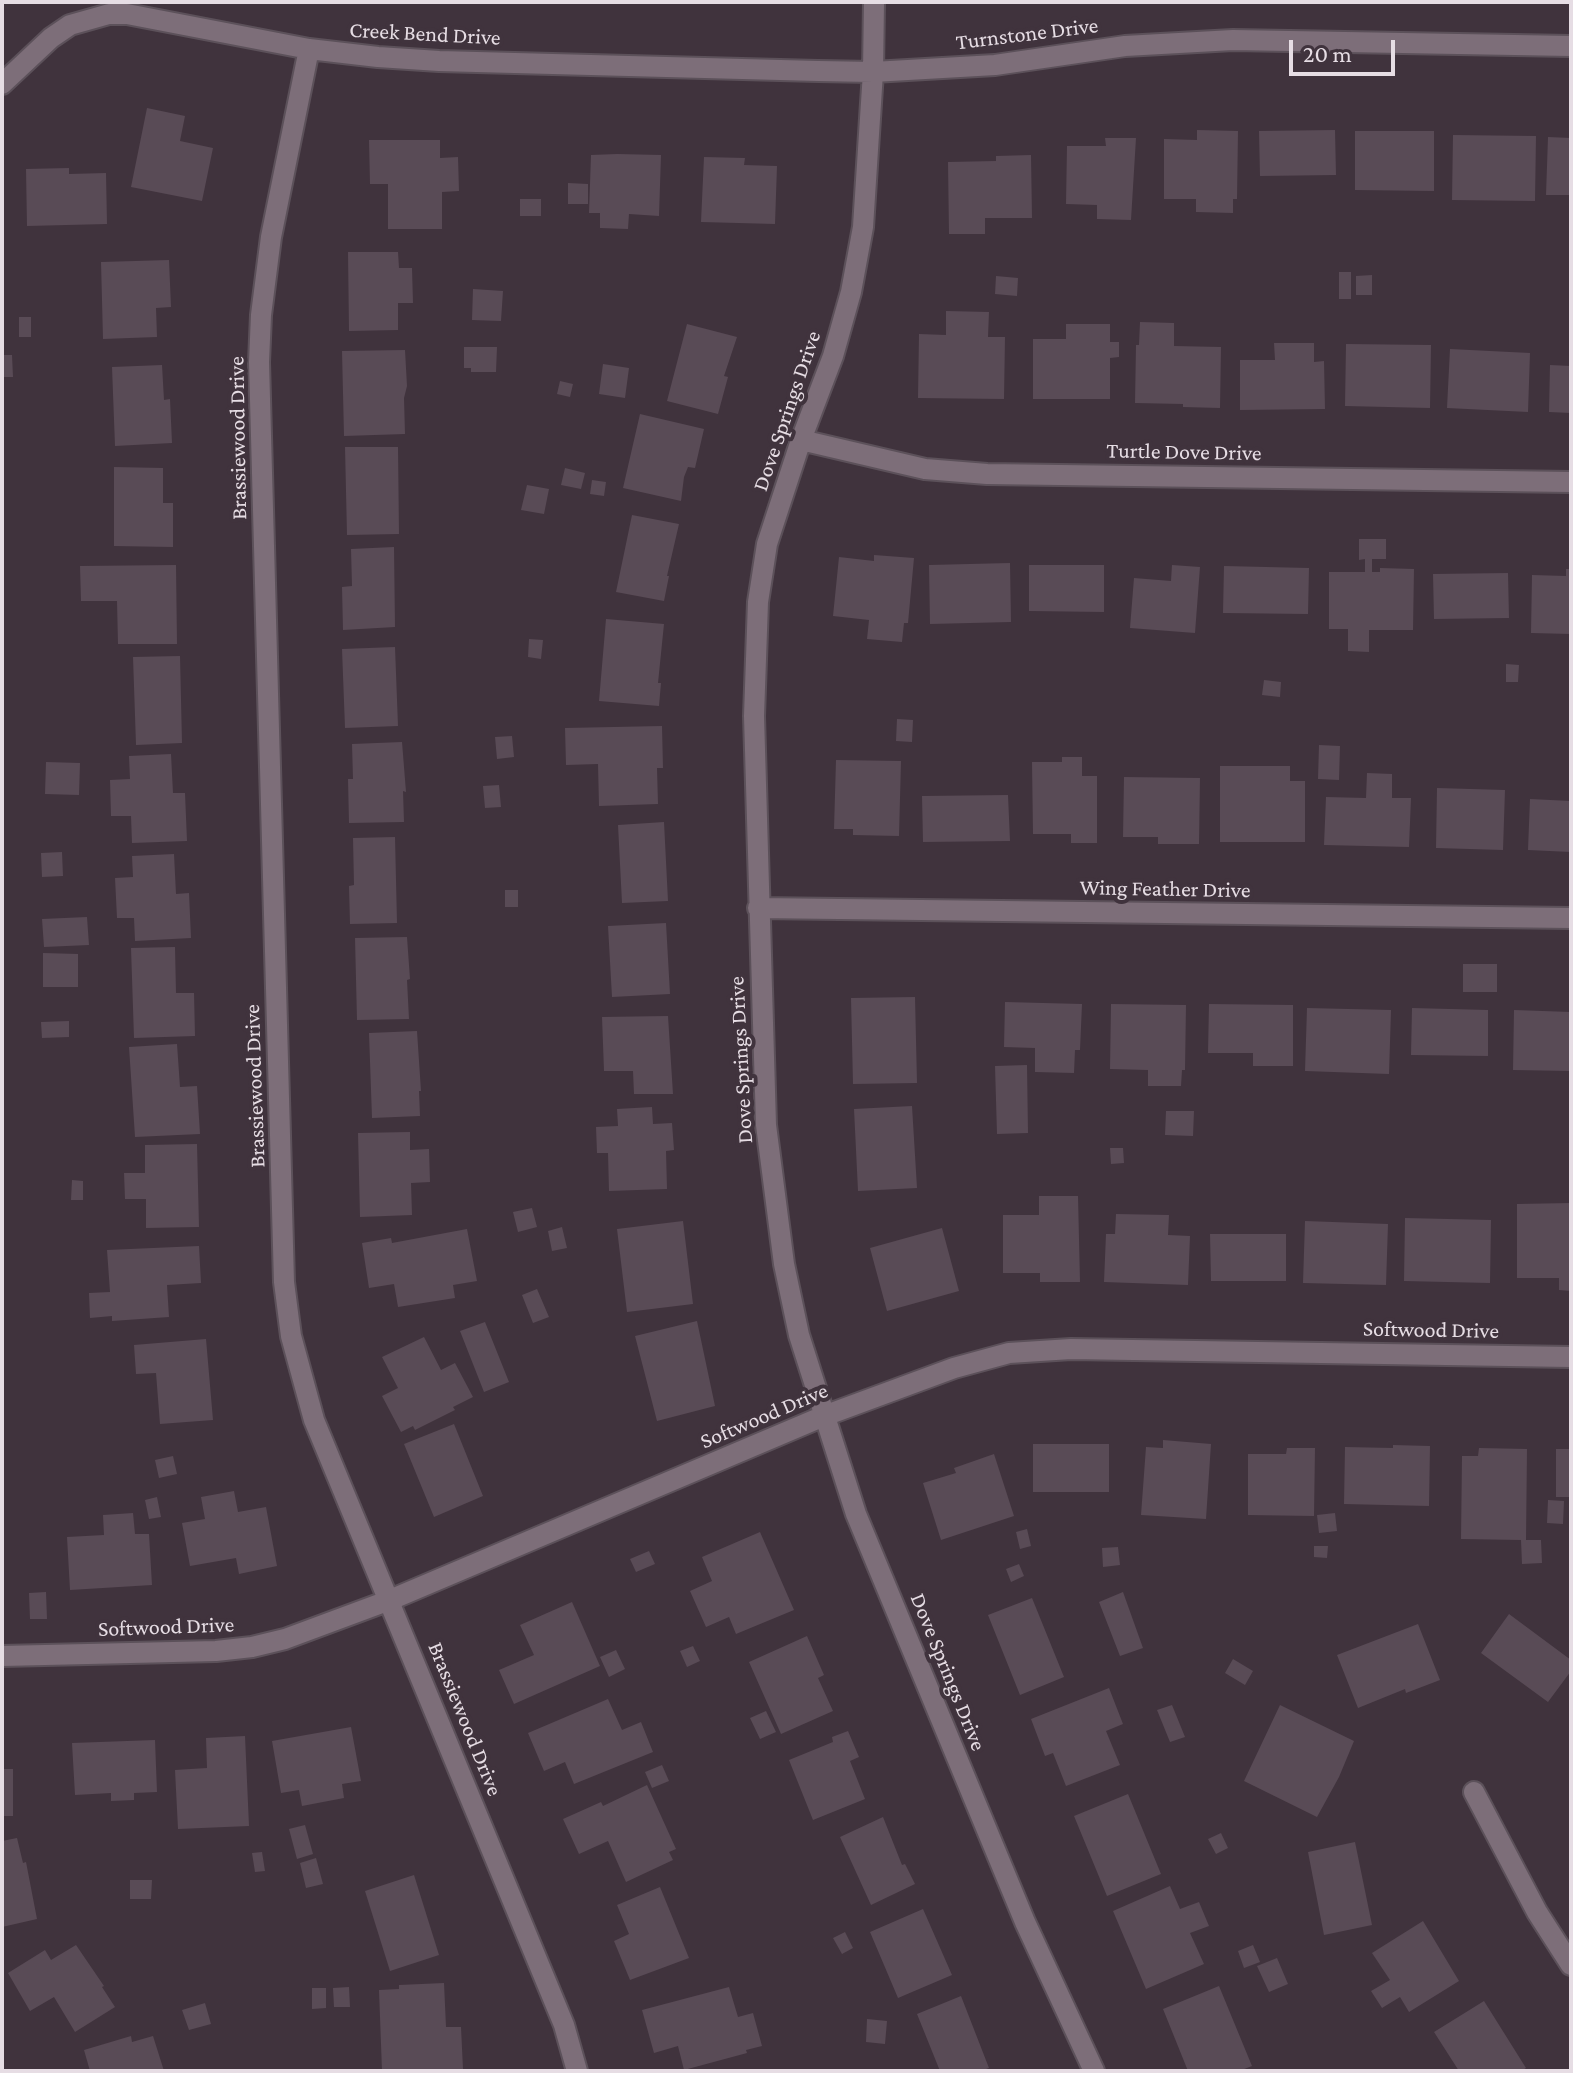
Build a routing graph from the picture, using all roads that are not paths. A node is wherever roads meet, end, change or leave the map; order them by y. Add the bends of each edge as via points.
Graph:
1 (874, 2) edge
2 (1571, 46) edge
3 (309, 49) junction
4 (873, 72) junction
5 (2, 84) edge
6 (801, 440) junction
7 (1571, 482) edge
8 (758, 908) junction
9 (1571, 918) edge
10 (1571, 1357) edge
11 (824, 1416) junction
12 (390, 1600) junction
13 (2, 1656) edge
14 (1474, 1792) dead end
15 (1571, 1965) edge
16 (577, 2071) edge
17 (1094, 2071) edge

1 - 4 street, Dove Springs Drive
2 - 4 street, Turnstone Drive via 1233,40
3 - 4 street, Creek Bend Drive via 439,61
3 - 5 street, Creek Bend Drive via 109,14 70,25
3 - 12 street, Brassiewood Drive via 271,237 259,362 284,1282 291,1336 314,1420
4 - 6 street, Dove Springs Drive via 869,164 856,266 833,356
6 - 7 street, Turtle Dove Drive via 925,469 987,474
6 - 8 street, Dove Springs Drive via 767,544 758,602
8 - 9 street, Wing Feather Drive
8 - 11 street, Dove Springs Drive via 766,1125 774,1195 799,1335
10 - 11 street, Softwood Drive via 1071,1349 1009,1353
11 - 12 street, Softwood Drive
11 - 17 street, Dove Springs Drive via 856,1514 1025,1922
12 - 13 street, Softwood Drive via 252,1647
12 - 16 street, Brassiewood Drive via 564,2025
14 - 15 street

